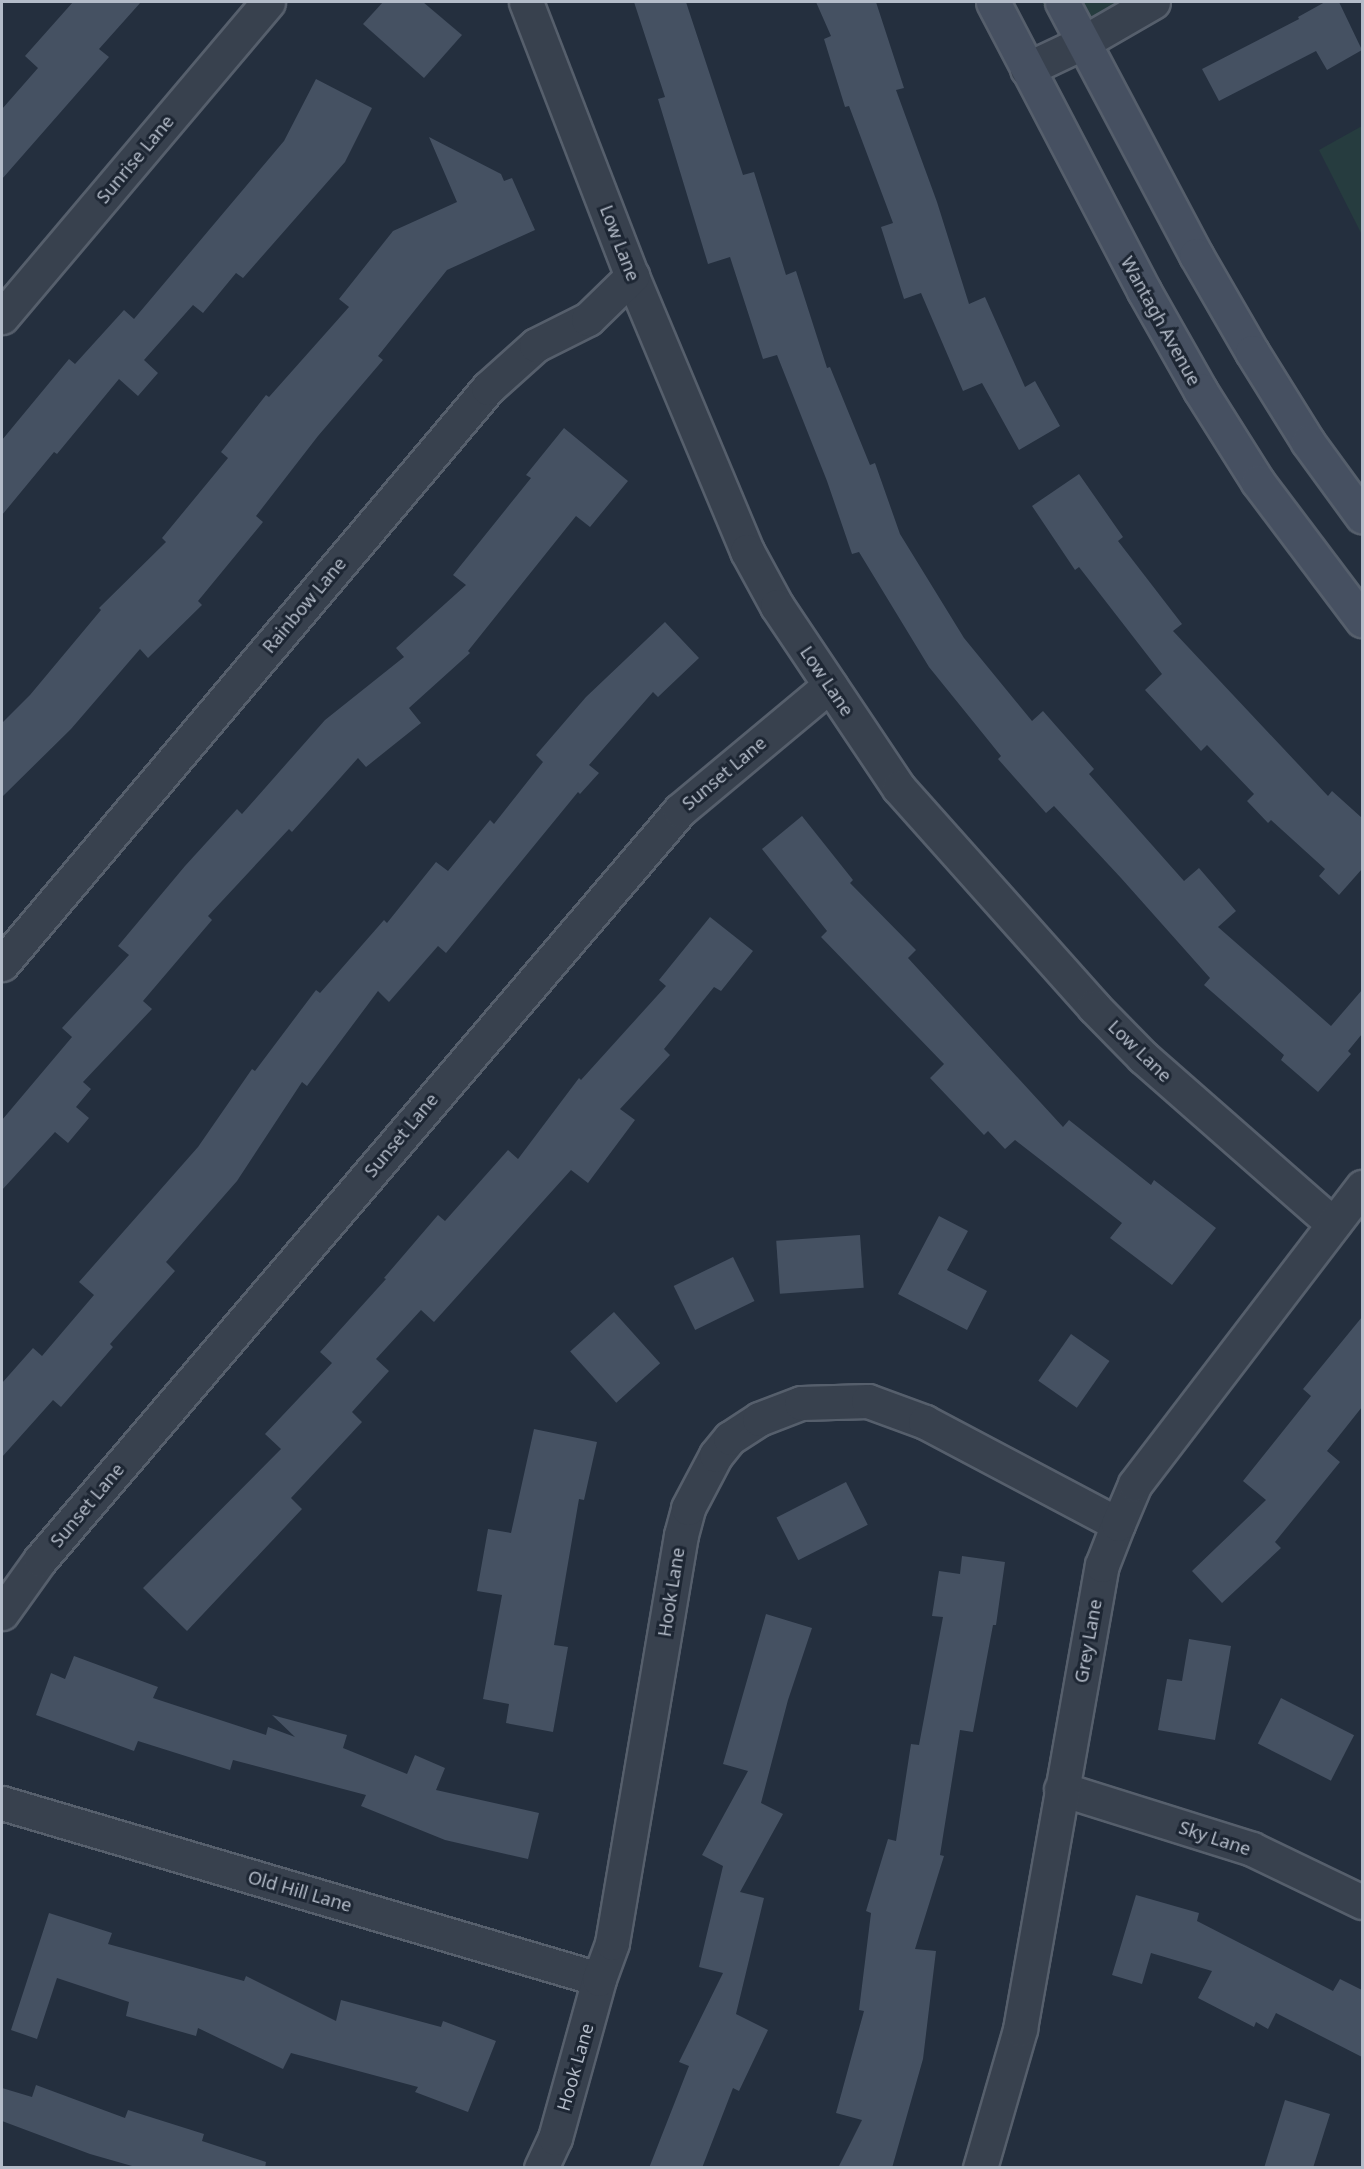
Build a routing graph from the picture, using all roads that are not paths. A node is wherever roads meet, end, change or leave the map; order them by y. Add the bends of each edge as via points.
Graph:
1 (268, 2) edge
2 (526, 2) edge
3 (993, 2) edge
4 (1062, 2) edge
5 (1153, 2) edge
6 (1082, 43) junction
7 (1027, 69) junction
8 (632, 276) junction
9 (2, 317) edge
10 (1362, 516) edge
11 (1362, 620) edge
12 (830, 685) junction
13 (2, 964) edge
14 (1362, 1187) edge
15 (1333, 1224) junction
16 (1118, 1524) junction
17 (2, 1613) edge
18 (1061, 1789) junction
19 (2, 1803) edge
20 (1362, 1902) edge
21 (599, 1979) junction
22 (541, 2168) edge
23 (980, 2168) edge

1 - 9 street, Sunrise Lane
2 - 8 street, Low Lane
3 - 7 main road, Wantagh Avenue
4 - 6 main road
5 - 6 street
6 - 7 street
6 - 10 main road via 1252,352 1308,442
7 - 11 main road, Wantagh Avenue via 1200,390 1258,482
8 - 12 street, Low Lane via 747,551 777,606
8 - 13 street, Rainbow Lane via 588,319 537,345 488,388
12 - 15 street, Low Lane via 899,788 1094,1007 1143,1057
12 - 17 street, Sunset Lane via 680,810 40,1560
14 - 15 street, Grey Lane
15 - 16 street, Grey Lane via 1135,1484
16 - 18 street, Grey Lane via 1102,1565
16 - 21 street, Hook Lane via 925,1422 868,1401 801,1403 759,1419 730,1438 716,1455 688,1508 681,1534 628,1861 612,1942
18 - 20 street, Sky Lane via 1252,1849
18 - 23 street, Grey Lane via 1020,2029
19 - 21 street, Old Hill Lane
21 - 22 street, Hook Lane via 555,2138

